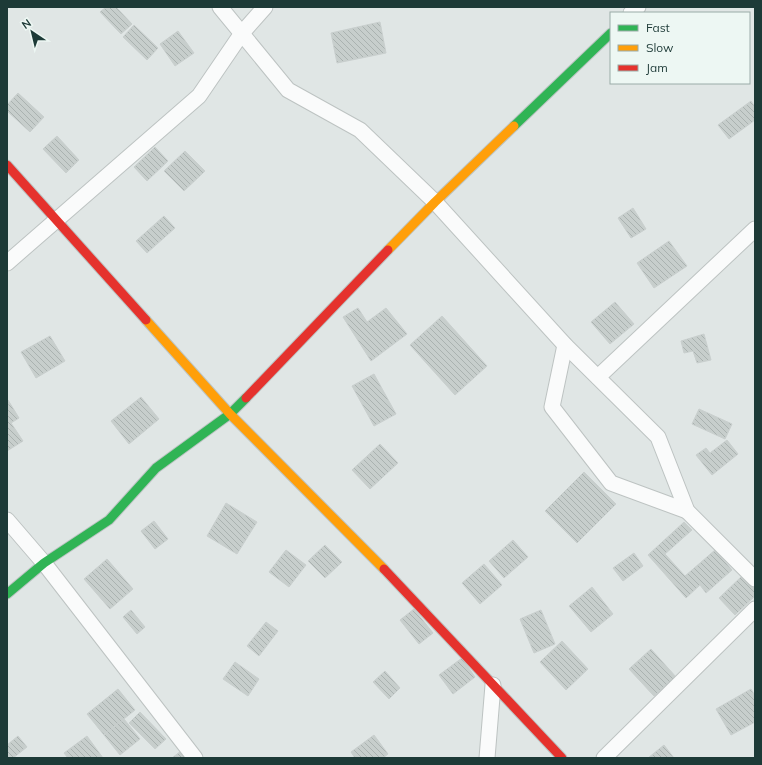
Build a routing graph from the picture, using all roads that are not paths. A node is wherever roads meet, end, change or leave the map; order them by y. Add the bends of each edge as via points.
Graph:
1 (220, 7) edge
2 (265, 7) edge
3 (242, 33) junction
4 (610, 34) edge
5 (7, 165) edge
6 (435, 202) junction
7 (56, 220) junction
8 (755, 229) edge
9 (7, 263) edge
10 (565, 345) junction
11 (598, 377) junction
12 (230, 414) junction
13 (687, 510) junction
14 (7, 520) edge
15 (44, 563) junction
16 (755, 579) edge
17 (7, 594) edge
18 (755, 609) edge
19 (493, 685) junction
20 (195, 758) edge
21 (487, 758) edge
22 (562, 758) edge
23 (604, 758) edge

1 - 3 street
2 - 3 street
3 - 6 street via 288,90 360,130
3 - 7 street via 199,96
4 - 6 street
5 - 7 street
6 - 10 street
6 - 12 street
7 - 9 street
7 - 12 street
8 - 11 street
10 - 11 street
10 - 13 street via 552,407 611,483
11 - 13 street via 658,438
12 - 15 street via 156,468 108,520
12 - 19 street via 412,598
13 - 16 street
14 - 15 street
15 - 17 street
15 - 20 street
18 - 23 street
19 - 21 street
19 - 22 street

